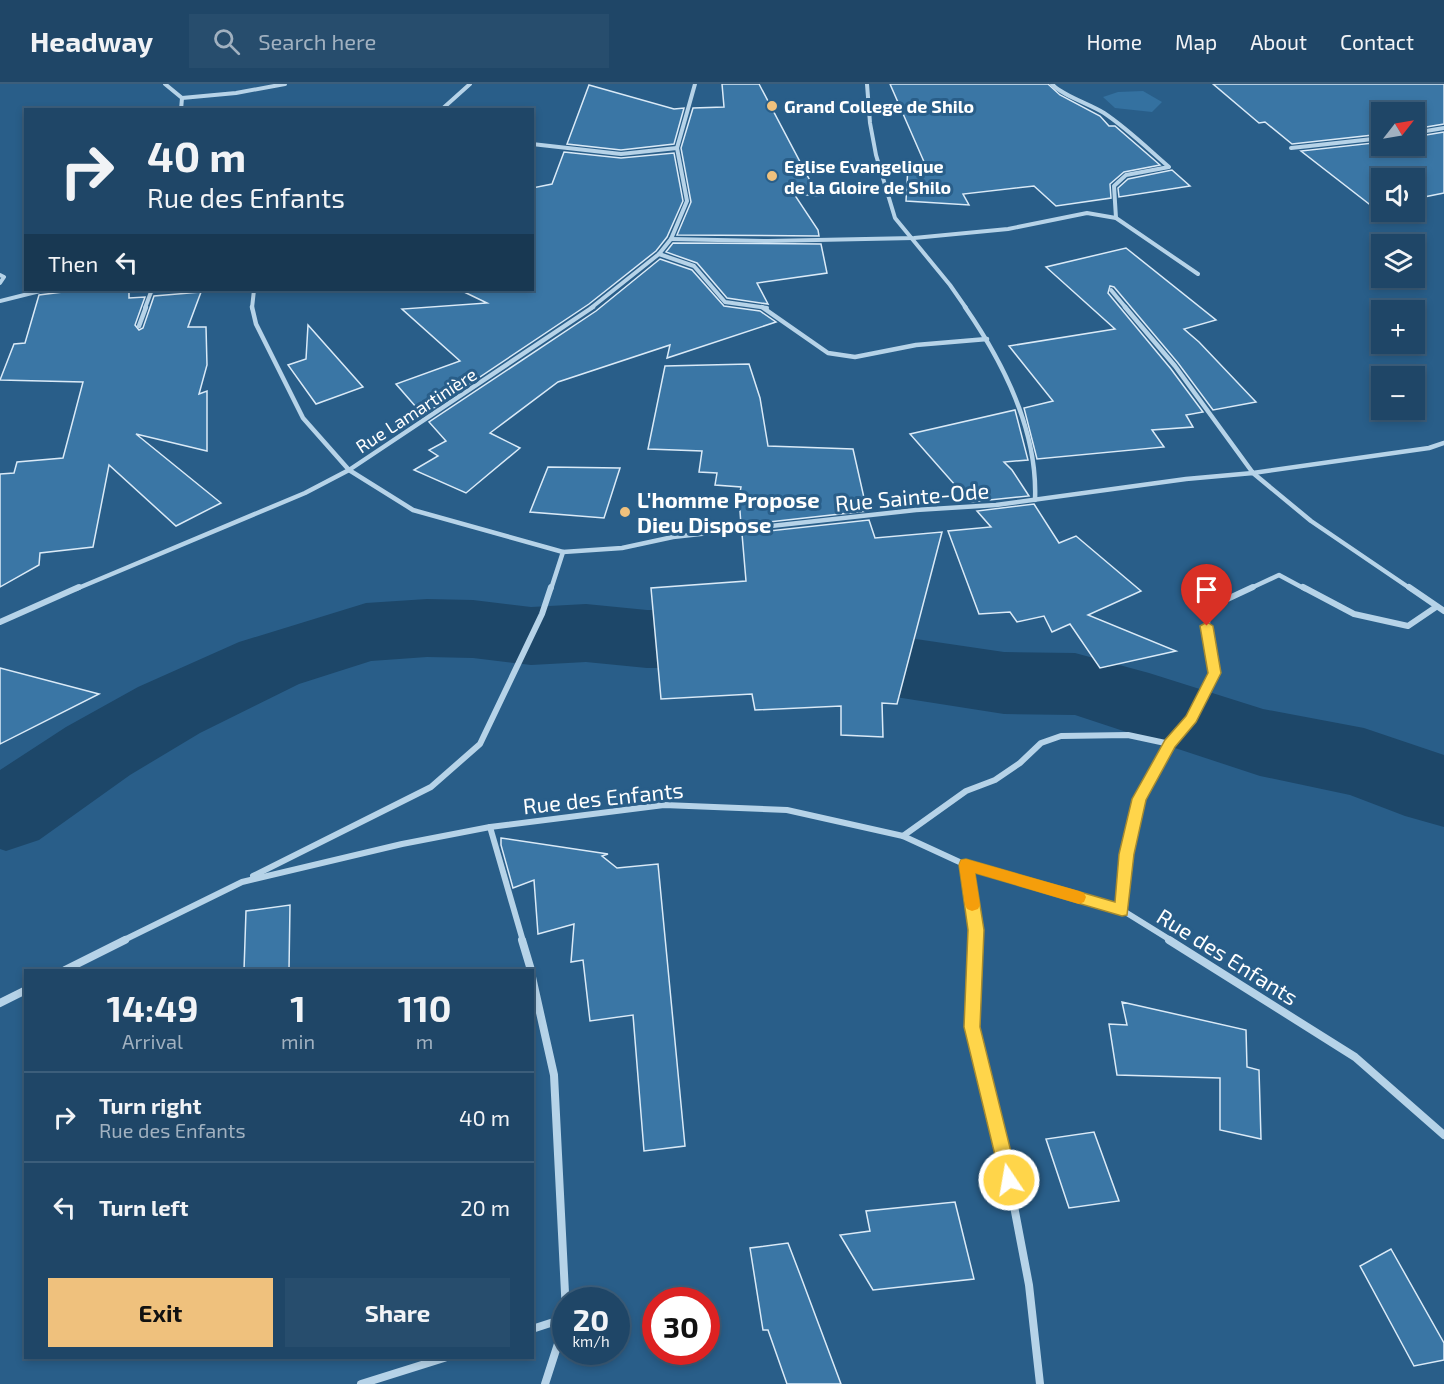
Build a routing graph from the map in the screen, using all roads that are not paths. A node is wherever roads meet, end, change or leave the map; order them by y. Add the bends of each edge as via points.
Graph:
1 (165, 84) edge
2 (285, 84) edge
3 (470, 84) edge
4 (695, 84) edge
5 (867, 84) edge
6 (1052, 84) edge
7 (182, 98) junction
8 (181, 108) edge
9 (443, 108) edge
10 (1444, 128) edge
11 (1425, 131) edge
12 (1371, 139) edge
13 (534, 144) edge
14 (677, 148) junction
15 (1291, 148) dead end
16 (1116, 218) junction
17 (914, 238) junction
18 (671, 239) junction
19 (659, 254) junction
20 (0, 274) edge
21 (1197, 274) dead end
22 (0, 283) edge
23 (1111, 290) dead end
24 (40, 291) edge
25 (153, 291) edge
26 (254, 291) edge
27 (0, 301) edge
28 (139, 326) dead end
29 (987, 339) junction
30 (1444, 443) edge
31 (349, 470) junction
32 (1253, 473) junction
33 (1035, 500) junction
34 (563, 552) junction
35 (1436, 608) junction
36 (1444, 611) edge
37 (0, 622) edge
38 (1170, 744) junction
39 (490, 827) junction
40 (903, 836) junction
41 (966, 865) junction
42 (242, 882) junction
43 (1122, 910) junction
44 (67, 969) edge
45 (531, 969) edge
46 (534, 986) edge
47 (24, 991) edge
48 (0, 1003) edge
49 (1444, 1135) edge
50 (565, 1287) edge
51 (552, 1323) edge
52 (534, 1328) edge
53 (441, 1359) edge
54 (552, 1362) edge
55 (361, 1384) edge
56 (545, 1384) edge
57 (1040, 1384) edge

1 - 7 street
2 - 7 street
3 - 9 street
4 - 14 street, Rue Lamartinière
5 - 17 street via 876,155 895,218
6 - 16 street via 1058,92 1083,100 1114,120 1169,167 1126,175 1114,186
7 - 8 street
10 - 11 street
12 - 15 street
13 - 14 street via 621,154
14 - 18 street, Rue Lamartinière via 687,201
16 - 17 street via 1087,213 1008,229
16 - 21 street
17 - 18 street
17 - 29 street
18 - 19 street, Rue Lamartinière
19 - 29 street via 694,266 725,302 766,307 828,353 855,357 916,345
19 - 31 street, Rue Lamartinière via 593,307
20 - 22 street via 4,277
23 - 32 street via 1175,366
24 - 27 street
25 - 28 street
26 - 31 street, Rue Sainte-Ode via 256,324 303,418
29 - 33 street via 1016,399 1036,473
30 - 32 street, Rue Sainte-Ode
31 - 34 street, Rue Sainte-Ode via 413,510
31 - 37 street, Rue Lamartinière via 305,493
32 - 33 street, Rue Sainte-Ode
32 - 35 street via 1311,521
33 - 34 street, Rue Sainte-Ode
34 - 42 street via 542,614 480,744 431,787
35 - 36 street
35 - 38 street via 1408,626 1354,614 1279,575 1208,608 1214,673 1191,719
38 - 40 street via 1128,735 1061,736 1041,743 995,780 966,791
38 - 43 street via 1139,799 1126,854
39 - 40 street, Rue des Enfants via 664,805 787,810
39 - 42 street, Rue des Enfants
39 - 45 street
40 - 41 street, Rue des Enfants
41 - 43 street, Rue des Enfants
41 - 57 street via 976,930 972,1027 1005,1159 1029,1285
42 - 44 street, Rue des Enfants
43 - 49 street, Rue des Enfants via 1355,1057
46 - 50 street via 554,1075
47 - 48 street
51 - 52 street
53 - 55 street
54 - 56 street

